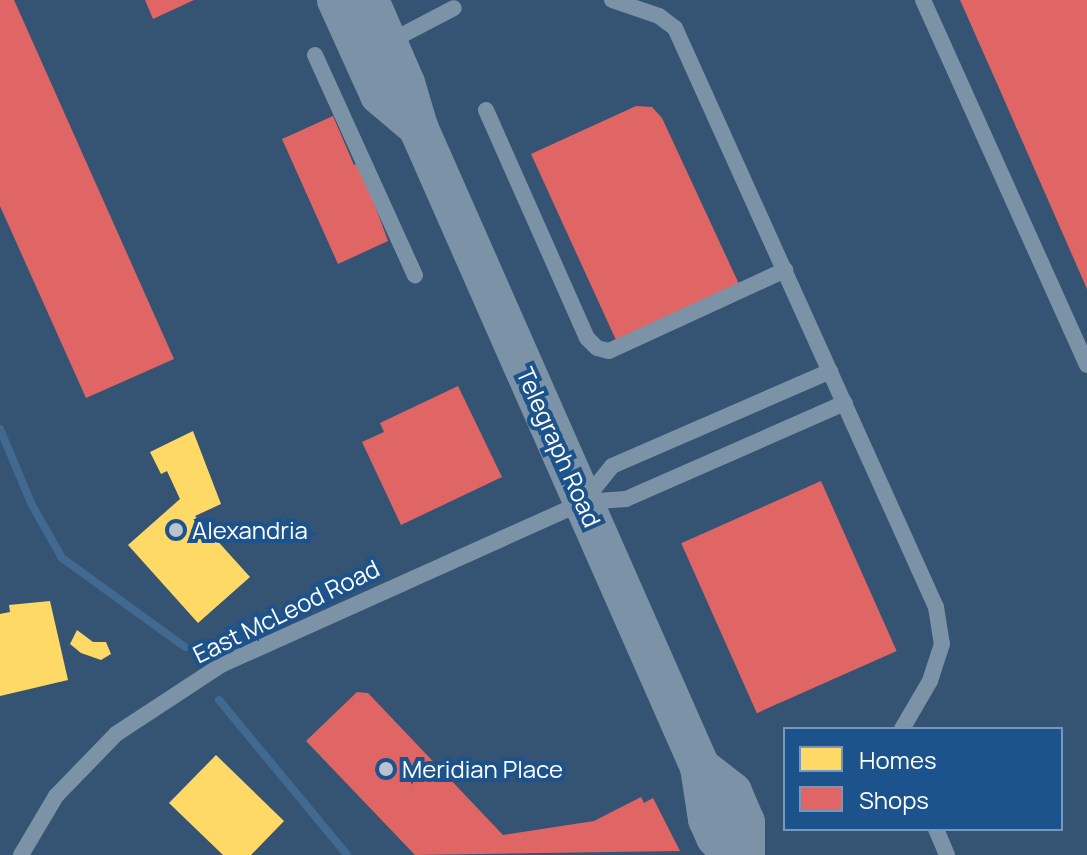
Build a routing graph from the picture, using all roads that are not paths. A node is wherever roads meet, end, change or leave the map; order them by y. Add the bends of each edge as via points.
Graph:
1 (612, 0) edge
2 (923, 0) edge
3 (454, 8) dead end
4 (371, 10) edge
5 (315, 55) dead end
6 (486, 110) dead end
7 (418, 127) junction
8 (785, 270) junction
9 (415, 275) dead end
10 (1087, 365) edge
11 (830, 371) junction
12 (845, 403) junction
13 (583, 502) junction
14 (903, 727) edge
15 (700, 767) junction
16 (937, 831) edge
17 (21, 855) edge
18 (733, 855) edge
19 (745, 855) edge
20 (947, 855) edge

1 - 8 lane via 659,16 675,28
2 - 10 lane
3 - 4 lane
4 - 7 street, Telegraph Road
4 - 7 street, Telegraph Road via 380,95
5 - 9 lane
6 - 8 lane via 587,338 597,348 609,351
7 - 13 street, Telegraph Road
8 - 11 lane
11 - 12 lane
11 - 13 lane via 612,466
12 - 13 lane via 626,499
12 - 14 lane via 936,607 942,644 930,681
13 - 15 street, Telegraph Road
13 - 17 lane, East McLeod Road via 221,665 116,734 56,796
15 - 18 street, Telegraph Road via 702,807 716,837
15 - 19 street, Telegraph Road via 732,792 745,822
16 - 20 lane

